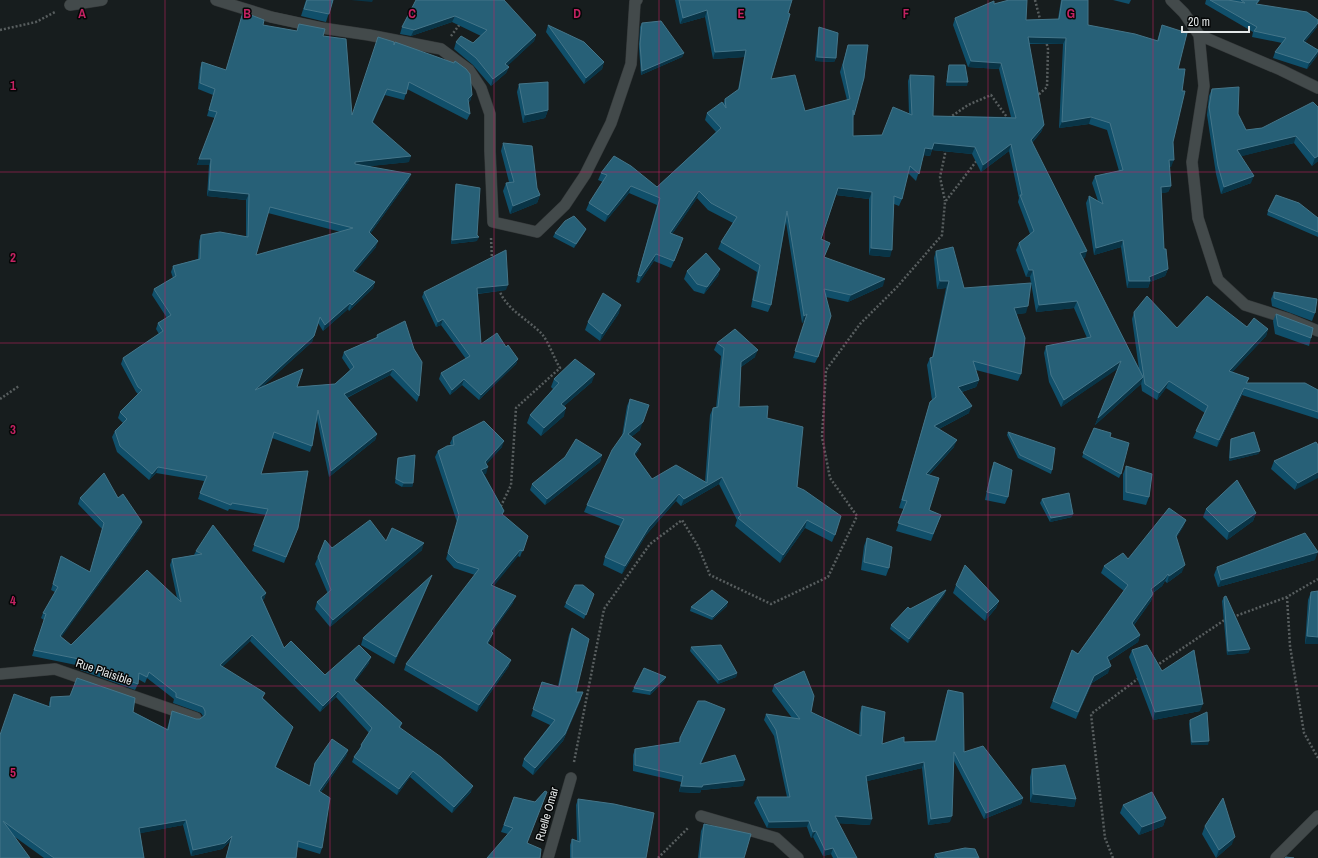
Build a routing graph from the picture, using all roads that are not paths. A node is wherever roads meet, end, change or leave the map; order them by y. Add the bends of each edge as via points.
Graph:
1 (102, 0) edge
2 (216, 0) edge
3 (637, 0) edge
4 (1171, 0) edge
5 (70, 5) road end
6 (1199, 35) junction
7 (1318, 88) edge
8 (1318, 330) edge
9 (0, 674) edge
10 (196, 718) edge
11 (571, 778) road end
12 (701, 816) road end
13 (1318, 816) edge
14 (548, 858) edge
15 (798, 858) edge
16 (1276, 858) edge

1 - 5 street
2 - 3 street via 271,17 441,49 469,70 481,88 490,114 493,222 537,232 565,205 585,175 610,122 631,64
4 - 6 street via 1184,13
6 - 7 street
6 - 8 street via 1204,86 1192,162 1198,218 1218,280 1245,305
9 - 10 street, Rue Plaisible via 55,669
11 - 14 street, Ruelle Omar
12 - 15 street via 776,838
13 - 16 street

